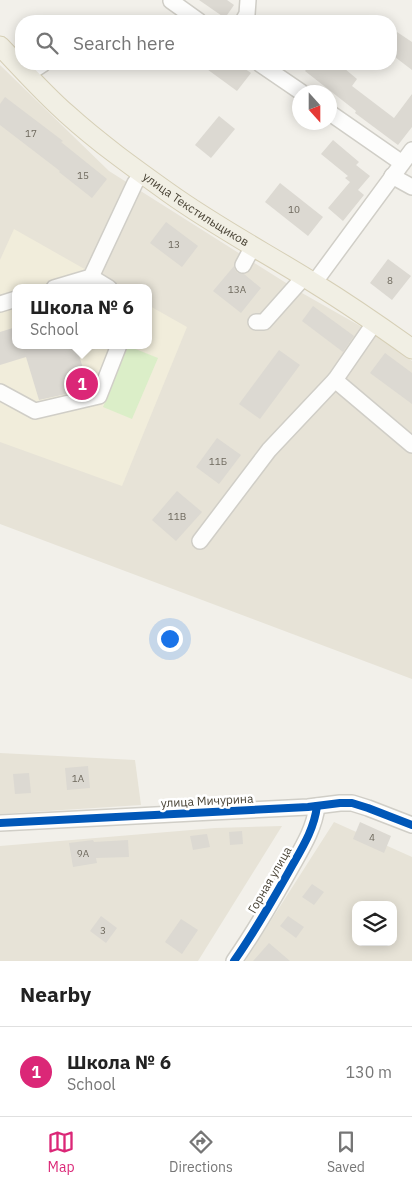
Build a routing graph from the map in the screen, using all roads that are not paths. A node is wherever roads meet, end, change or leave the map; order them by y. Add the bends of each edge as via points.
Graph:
1 (248, 0) edge
2 (171, 1) dead end
3 (191, 15) edge
4 (246, 15) edge
5 (0, 47) edge
6 (15, 63) edge
7 (21, 70) edge
8 (34, 70) edge
9 (269, 70) edge
10 (26, 75) junction
11 (292, 86) edge
12 (337, 117) edge
13 (412, 150) edge
14 (402, 163) junction
15 (142, 174) junction
16 (392, 176) junction
17 (412, 187) edge
18 (253, 246) junction
19 (243, 265) dead end
20 (91, 277) junction
21 (309, 280) junction
22 (67, 284) edge
23 (103, 284) edge
24 (12, 300) edge
25 (0, 304) edge
26 (256, 322) dead end
27 (375, 322) junction
28 (117, 349) edge
29 (412, 349) edge
30 (335, 380) junction
31 (0, 392) edge
32 (412, 445) edge
33 (200, 541) dead end
34 (317, 806) junction
35 (0, 823) edge
36 (412, 825) edge
37 (234, 961) edge

1 - 4 street
2 - 3 street
5 - 6 main road, улица Текстильщиков
7 - 10 main road, улица Текстильщиков
8 - 10 street
9 - 11 street
10 - 15 main road, улица Текстильщиков via 79,125
12 - 14 street
13 - 14 street
14 - 16 street
15 - 18 main road, улица Текстильщиков
15 - 20 street
16 - 17 street
16 - 21 street
18 - 19 street
18 - 21 main road, улица Текстильщиков
20 - 22 street
20 - 23 street
21 - 26 street via 264,322
21 - 27 main road, улица Текстильщиков
24 - 25 street
27 - 29 main road, улица Текстильщиков
27 - 30 street
28 - 31 street via 99,396 35,411
30 - 32 street
30 - 33 street via 269,450
34 - 35 street, улица Мичурина
34 - 36 street, улица Мичурина via 352,803
34 - 37 street, Горная улица via 305,842

